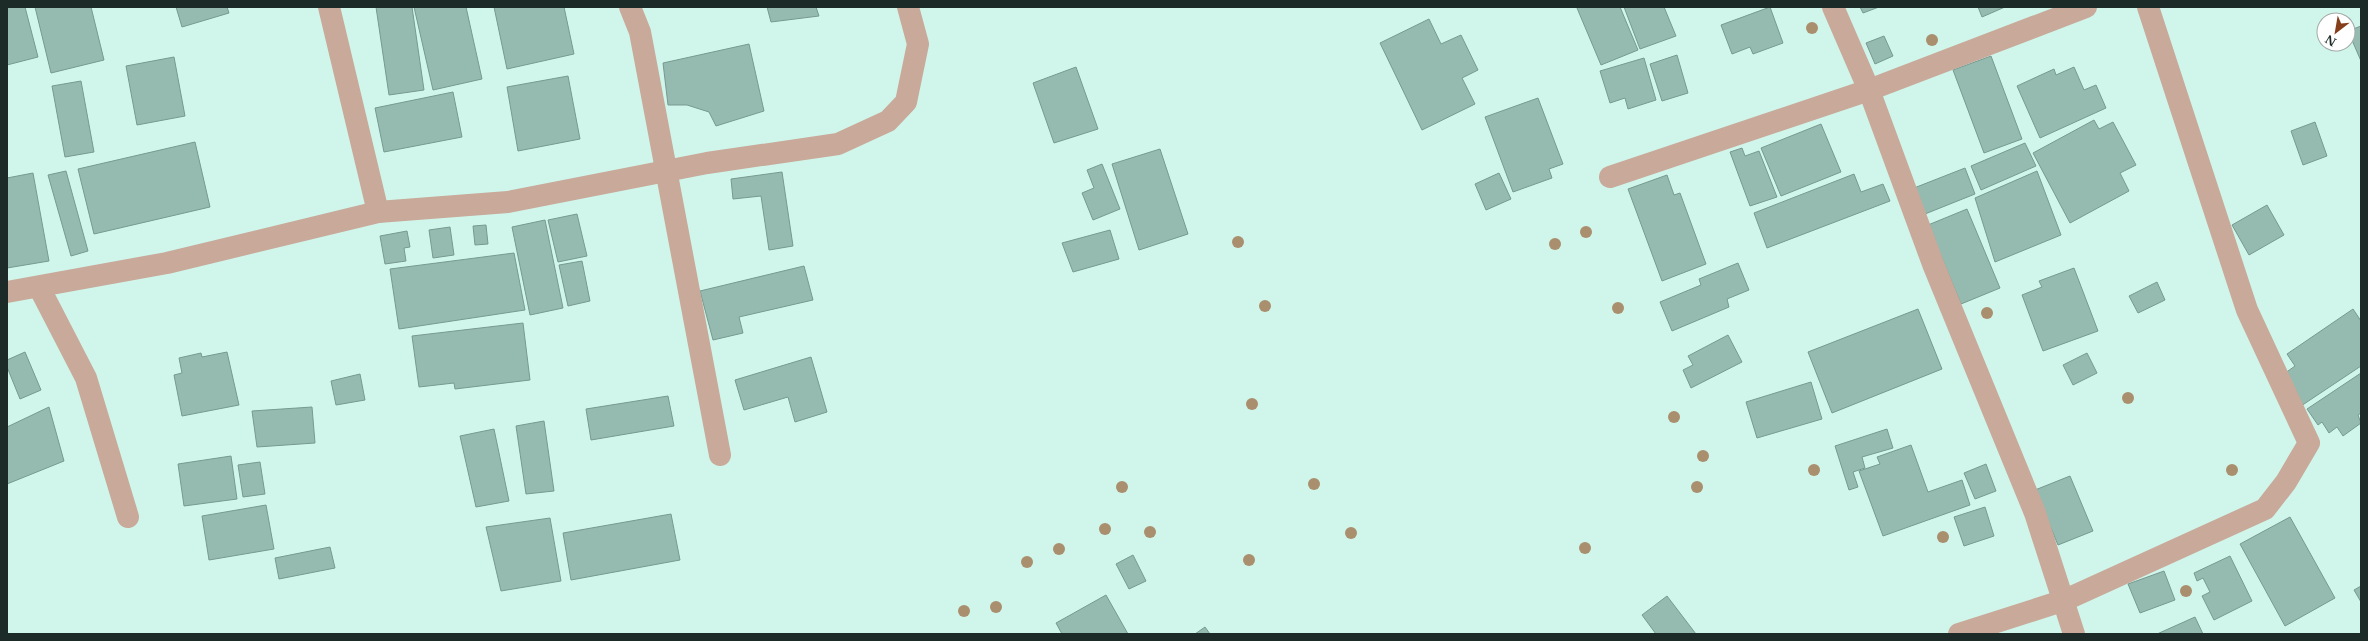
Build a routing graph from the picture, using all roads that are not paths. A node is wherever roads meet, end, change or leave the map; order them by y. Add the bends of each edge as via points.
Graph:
1 (329, 7) edge
2 (630, 7) edge
3 (908, 7) edge
4 (1833, 7) edge
5 (2086, 7) edge
6 (2148, 7) edge
7 (1869, 90) junction
8 (667, 171) junction
9 (1610, 176) dead end
10 (378, 212) junction
11 (39, 287) junction
12 (7, 292) edge
13 (720, 455) dead end
14 (128, 517) dead end
15 (2064, 600) junction
16 (1959, 634) edge
17 (2074, 634) edge

1 - 10 street
2 - 8 street via 640,32
3 - 8 street via 918,44 906,102 888,121 838,144
4 - 7 street
5 - 7 street
6 - 15 street via 2247,310 2309,442 2286,482 2265,509
7 - 9 street
7 - 15 street via 1933,264 2034,513
8 - 10 street via 508,202
8 - 13 street
10 - 11 street via 166,263
11 - 12 street
11 - 14 street via 86,378
15 - 16 street
15 - 17 street

